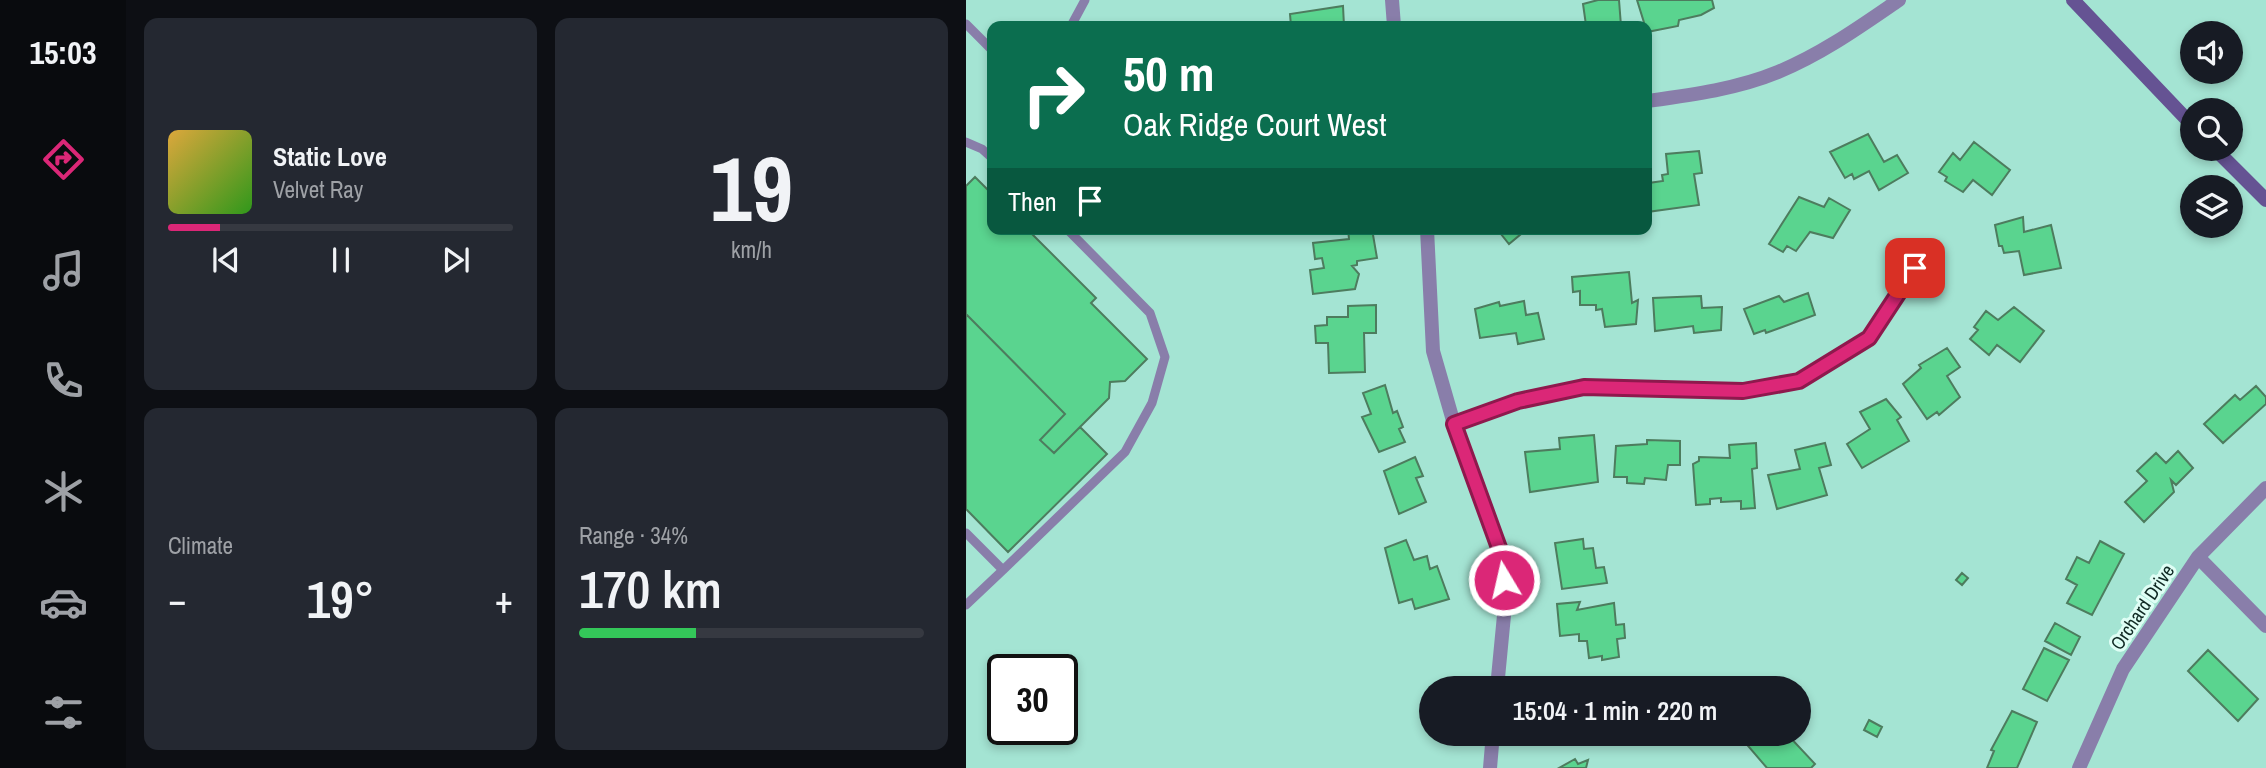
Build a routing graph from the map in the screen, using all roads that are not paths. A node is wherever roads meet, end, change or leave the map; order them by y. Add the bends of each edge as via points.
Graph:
1 (1085, 0) edge
2 (1392, 0) edge
3 (1899, 0) edge
4 (2073, 0) edge
5 (1074, 21) edge
6 (1394, 21) edge
7 (966, 24) edge
8 (987, 45) edge
9 (1652, 100) edge
10 (2180, 112) edge
11 (966, 142) edge
12 (987, 154) edge
13 (2227, 161) edge
14 (2266, 200) edge
15 (1073, 235) edge
16 (1426, 235) edge
17 (1915, 268) dead end
18 (1454, 424) junction
19 (2266, 488) edge
20 (966, 533) edge
21 (2198, 557) junction
22 (1003, 570) junction
23 (966, 605) edge
24 (2266, 625) edge
25 (1498, 676) edge
26 (1492, 746) edge
27 (1490, 768) edge
28 (2079, 768) edge

1 - 5 lane
2 - 6 street
3 - 9 street via 1842,39 1778,72 1708,92
4 - 10 street
7 - 8 lane
11 - 12 lane
13 - 14 street
15 - 22 lane via 1150,313 1165,357 1152,402 1125,452
16 - 18 street via 1433,351
17 - 18 street via 1869,338 1799,381 1743,391 1584,387 1518,401
18 - 25 street via 1502,556 1505,605
19 - 21 street, Orchard Drive
20 - 22 lane
21 - 24 street
21 - 28 street, Orchard Drive via 2123,669
22 - 23 lane
26 - 27 street

